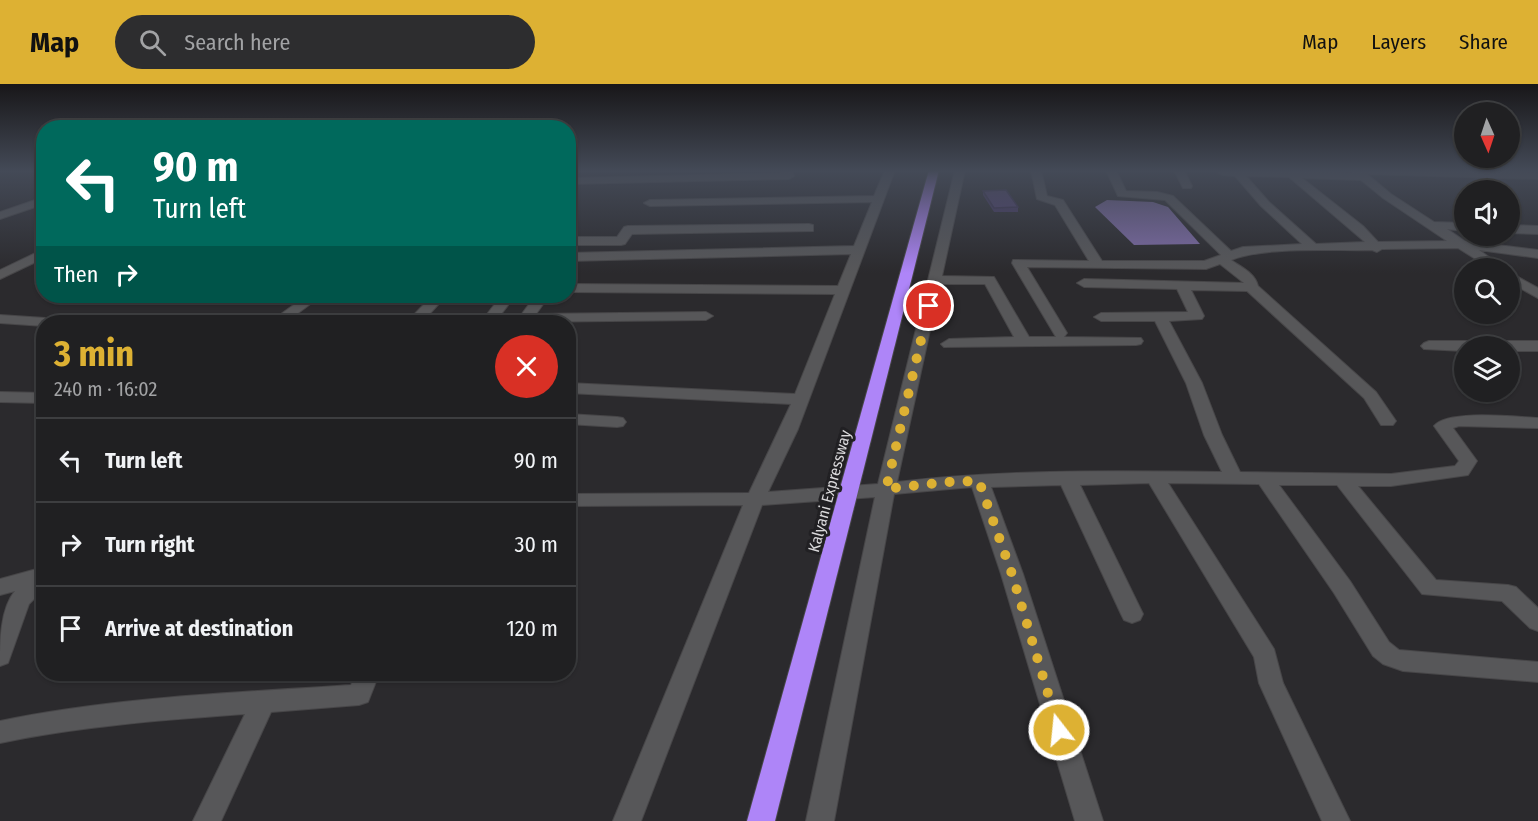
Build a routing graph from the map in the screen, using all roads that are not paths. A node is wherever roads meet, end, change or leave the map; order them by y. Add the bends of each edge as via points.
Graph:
1 (32, 204) edge
2 (877, 204) edge
3 (925, 204) edge
4 (952, 204) edge
5 (1060, 204) edge
6 (1175, 204) edge
7 (1265, 204) edge
8 (1328, 204) edge
9 (1400, 204) edge
10 (0, 216) edge
11 (1431, 225) junction
12 (1454, 226) edge
13 (809, 228) dead end
14 (1520, 229) edge
15 (1538, 230) edge
16 (1454, 240) edge
17 (576, 244) edge
18 (1454, 244) edge
19 (1463, 246) edge
20 (1476, 246) edge
21 (1314, 248) junction
22 (1377, 248) junction
23 (858, 250) junction
24 (1538, 254) edge
25 (36, 257) edge
26 (576, 257) edge
27 (1225, 258) junction
28 (1482, 258) edge
29 (1098, 265) junction
30 (0, 275) edge
31 (936, 280) junction
32 (1084, 283) dead end
33 (1520, 283) edge
34 (1182, 285) junction
35 (1251, 287) junction
36 (576, 288) edge
37 (843, 290) junction
38 (1538, 294) edge
39 (304, 303) edge
40 (432, 303) edge
41 (503, 303) edge
42 (287, 315) edge
43 (421, 315) edge
44 (493, 315) edge
45 (706, 316) dead end
46 (1101, 317) dead end
47 (1160, 317) junction
48 (0, 319) edge
49 (576, 319) edge
50 (36, 321) edge
51 (1060, 333) dead end
52 (1024, 341) junction
53 (1136, 341) dead end
54 (949, 344) dead end
55 (1429, 346) dead end
56 (1538, 346) edge
57 (576, 388) edge
58 (0, 397) edge
59 (36, 398) edge
60 (800, 399) junction
61 (576, 419) edge
62 (1386, 421) dead end
63 (617, 422) dead end
64 (1538, 423) edge
65 (1155, 477) junction
66 (1234, 478) junction
67 (1264, 478) junction
68 (1068, 479) junction
69 (1342, 479) junction
70 (979, 481) junction
71 (886, 489) junction
72 (848, 494) junction
73 (755, 499) junction
74 (576, 500) edge
75 (36, 578) edge
76 (36, 584) edge
77 (0, 587) edge
78 (1132, 614) dead end
79 (1538, 622) edge
80 (0, 657) edge
81 (1538, 672) edge
82 (364, 681) edge
83 (263, 702) junction
84 (0, 732) edge
85 (207, 821) edge
86 (627, 821) edge
87 (761, 821) edge
88 (820, 821) edge
89 (1089, 821) edge
90 (1336, 821) edge

1 - 10 street
2 - 23 street
3 - 72 highway, Kalyani Expressway
4 - 31 street
5 - 29 street
6 - 27 street
7 - 21 street
8 - 22 street
9 - 11 street
11 - 12 street
11 - 16 street
13 - 17 street via 628,230 621,241
14 - 15 street
18 - 22 street
19 - 28 street
20 - 24 street
21 - 22 street
21 - 27 street via 1243,251
23 - 26 street
23 - 37 street
25 - 30 street
27 - 29 street via 1206,265
27 - 35 street via 1251,282
29 - 51 street via 1018,263
31 - 52 street via 989,280
31 - 71 street
32 - 34 street
33 - 38 street
34 - 35 street
34 - 47 street via 1197,316
35 - 62 street via 1370,395
36 - 37 street
37 - 60 street
39 - 42 street
40 - 43 street
41 - 44 street
45 - 49 street
46 - 47 street
47 - 66 street via 1194,383
48 - 50 street
52 - 53 street
52 - 54 street
55 - 56 street
57 - 60 street
58 - 59 street
60 - 73 street
61 - 63 street
64 - 69 street via 1458,421 1443,426 1468,461 1461,471 1391,480
65 - 66 street
65 - 68 street
65 - 90 street via 1266,656 1271,683
66 - 67 street
67 - 69 street
67 - 81 street via 1381,649 1391,657 1403,662
68 - 70 street
68 - 78 street
69 - 79 street via 1430,588 1508,593
70 - 71 street
70 - 89 street
71 - 72 street
71 - 88 street
72 - 73 street
72 - 87 highway, Kalyani Expressway
73 - 74 street
73 - 86 street
75 - 77 street
76 - 80 street via 20,600
82 - 83 street via 359,695
83 - 84 street via 140,712
83 - 85 street

